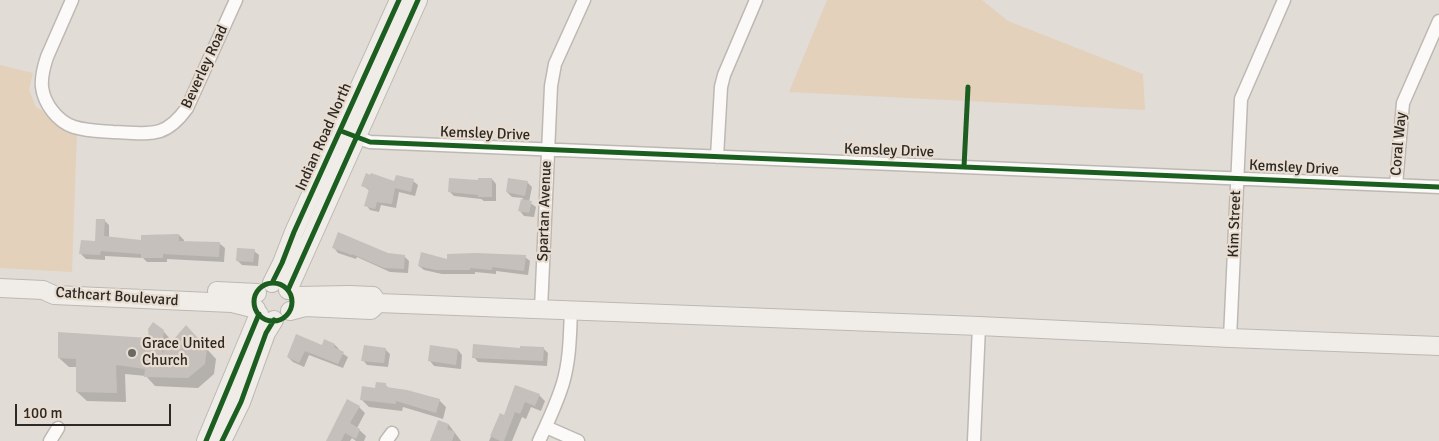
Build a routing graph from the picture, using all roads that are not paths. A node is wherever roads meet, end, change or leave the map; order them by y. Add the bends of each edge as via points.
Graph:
1 (72, 0) edge
2 (236, 0) edge
3 (399, 0) edge
4 (418, 0) edge
5 (584, 0) edge
6 (756, 0) edge
7 (1284, 0) edge
8 (1439, 21) edge
9 (341, 131) junction
10 (357, 138) junction
11 (548, 149) junction
12 (717, 157) junction
13 (1236, 178) junction
14 (1396, 185) junction
15 (1439, 187) edge
16 (0, 288) edge
17 (285, 294) junction
18 (542, 308) junction
19 (261, 309) junction
20 (571, 310) junction
21 (979, 326) junction
22 (1230, 338) junction
23 (1439, 346) edge
24 (546, 427) junction
25 (58, 428) dead end
26 (50, 441) edge
27 (206, 441) edge
28 (222, 441) edge
29 (540, 441) edge
30 (578, 441) edge
31 (974, 441) edge

1 - 2 street, Beverley Road via 46,57 42,86 48,103 59,118 73,127 148,134 170,127 187,108
3 - 9 main road, Indian Road North
4 - 10 main road, Indian Road North
5 - 11 street, Spartan Avenue via 555,64
6 - 12 street via 721,87
7 - 13 street, Kim Street via 1241,99
8 - 14 street, Coral Way via 1403,103
9 - 10 street, Kemsley Drive
9 - 17 main road, Indian Road North via 276,276
10 - 11 street, Kemsley Drive via 370,142
10 - 17 main road, Indian Road North
11 - 12 street, Kemsley Drive
11 - 18 street, Spartan Avenue
12 - 13 street, Kemsley Drive
13 - 14 street, Kemsley Drive
13 - 22 street, Kim Street
14 - 15 street, Kemsley Drive
16 - 19 main road, Cathcart Boulevard via 43,290 53,285
17 - 18 main road via 373,296 378,303
17 - 19 main road via 264,285
17 - 19 main road via 283,318
18 - 20 main road
19 - 27 main road
19 - 28 main road via 266,333 241,402
20 - 21 main road
20 - 24 street via 565,375
21 - 22 main road
21 - 31 street
22 - 23 main road
24 - 29 street
24 - 30 street
25 - 26 street

